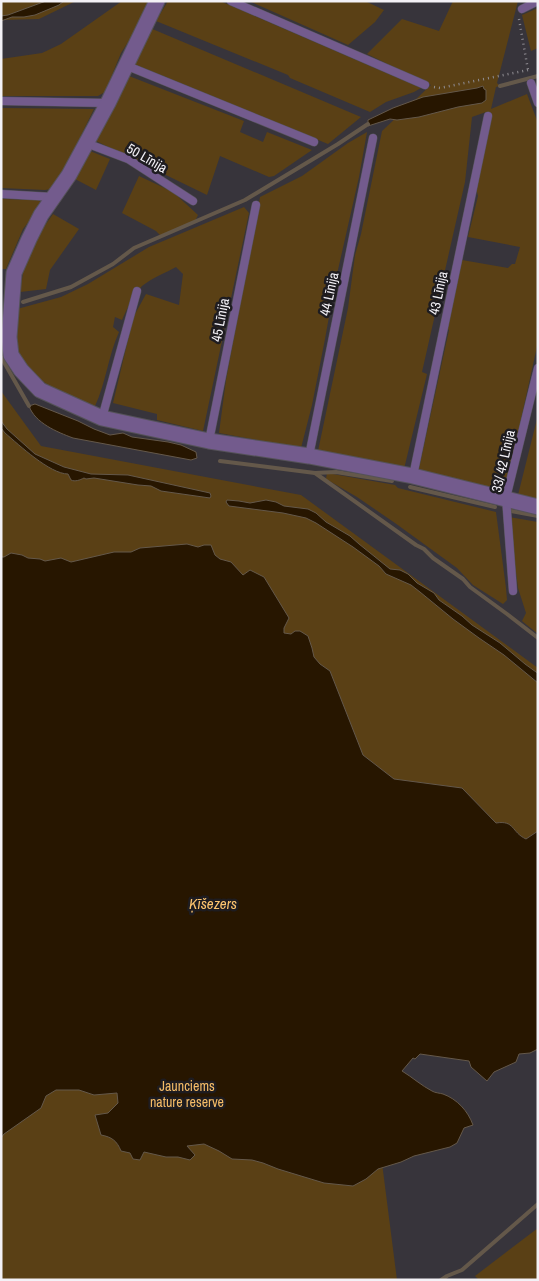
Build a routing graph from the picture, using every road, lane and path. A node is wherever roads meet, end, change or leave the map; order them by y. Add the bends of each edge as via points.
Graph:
1 (157, 1) edge
2 (231, 1) edge
3 (538, 1) edge
4 (522, 9) joint
5 (125, 65) junction
6 (528, 70) junction
7 (528, 75) dead end
8 (531, 83) dead end
9 (425, 85) joint
10 (1, 101) edge
11 (108, 102) junction
12 (538, 102) edge
13 (488, 116) dead end
14 (373, 138) dead end
15 (314, 142) dead end
16 (86, 143) junction
17 (1, 194) edge
18 (53, 196) junction
19 (193, 201) dead end
20 (256, 205) dead end
21 (8, 273) edge
22 (137, 291) dead end
23 (538, 368) edge
24 (102, 418) junction
25 (209, 441) junction
26 (309, 456) junction
27 (413, 476) junction
28 (506, 498) junction
29 (538, 507) edge
30 (513, 591) dead end

1 - 5 street
2 - 9 lane
3 - 4 lane
4 - 6 path via 519,16
5 - 11 street
5 - 15 lane
6 - 7 path
6 - 9 path via 440,88
8 - 12 lane
10 - 11 lane
11 - 16 street
13 - 27 lane, 43 Līnija
14 - 26 lane, 44 Līnija
16 - 18 street
16 - 19 lane, 50 Līnija via 128,159
17 - 18 lane
18 - 21 street
20 - 25 lane, 45 Līnija
21 - 24 street via 11,354 21,370 40,390
22 - 24 lane
23 - 28 lane, 33/ 42 Līnija
24 - 25 street
25 - 26 street
26 - 27 street
27 - 28 street
28 - 29 street
28 - 30 lane, 33/ 42 Līnija

